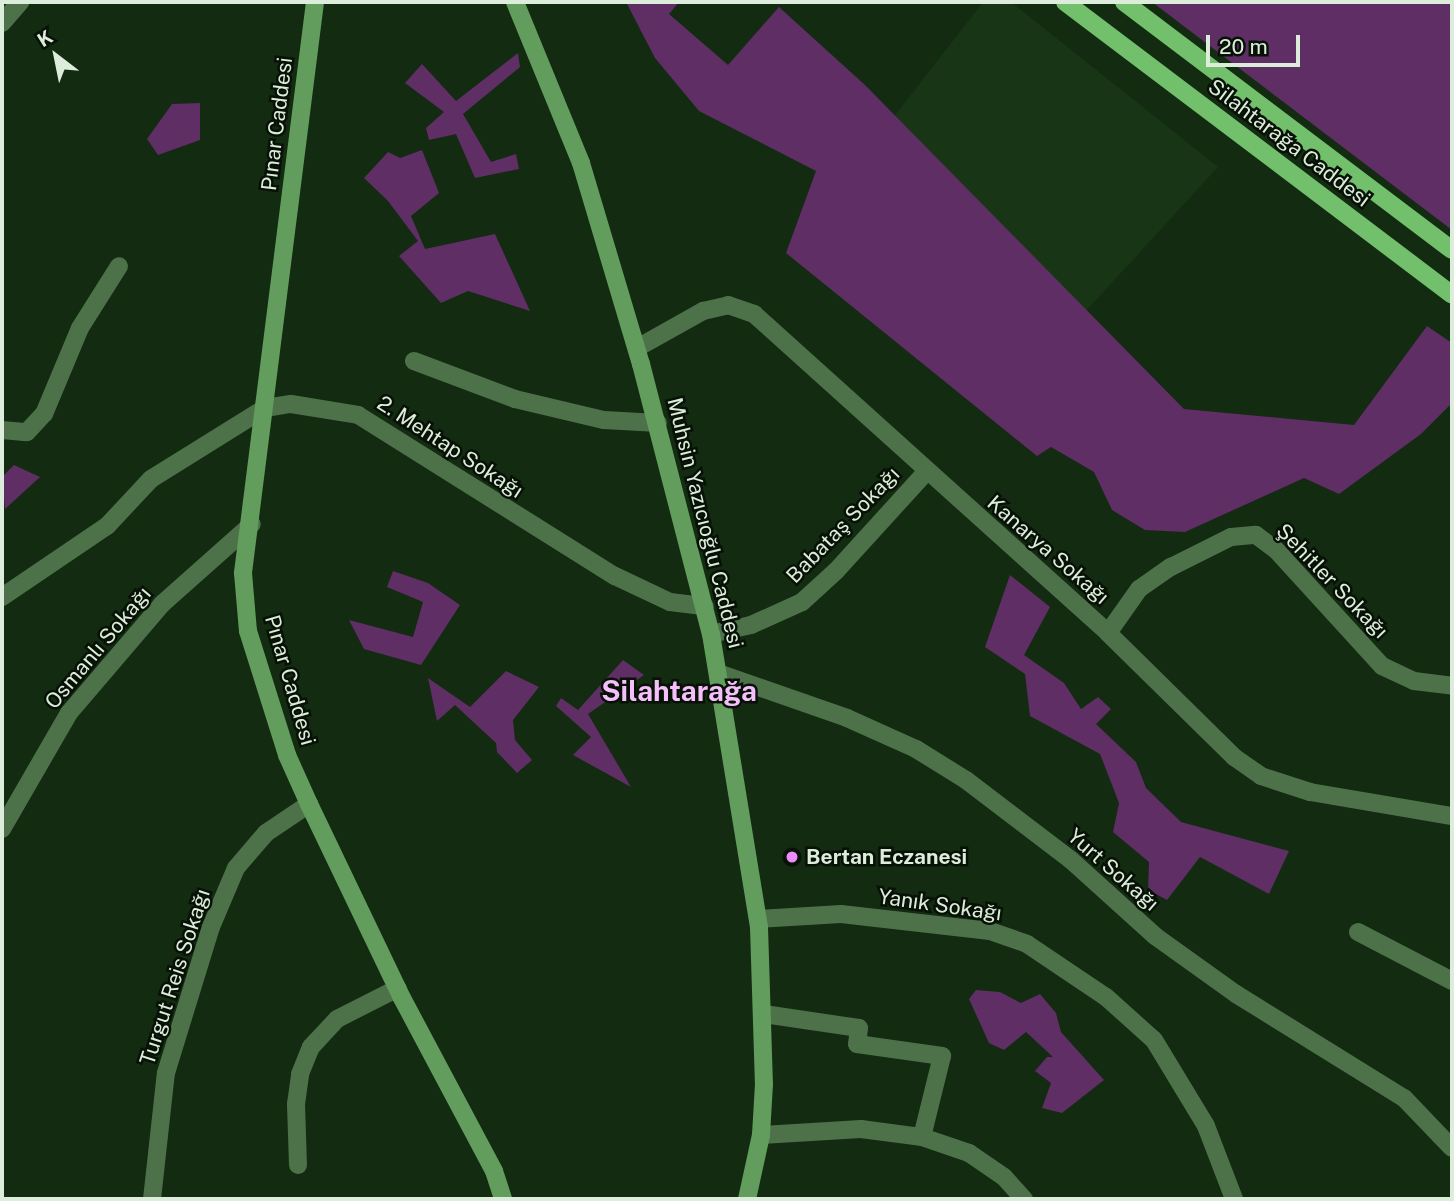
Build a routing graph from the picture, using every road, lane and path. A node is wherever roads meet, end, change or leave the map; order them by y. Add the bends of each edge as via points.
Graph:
1 (20, 2) edge
2 (315, 2) edge
3 (515, 2) edge
4 (1065, 2) edge
5 (1124, 2) edge
6 (2, 23) edge
7 (1452, 250) edge
8 (119, 266) dead end
9 (1452, 295) edge
10 (637, 348) junction
11 (414, 361) dead end
12 (265, 408) junction
13 (657, 423) junction
14 (2, 430) edge
15 (926, 472) junction
16 (252, 524) junction
17 (2, 597) edge
18 (705, 606) junction
19 (1108, 633) junction
20 (711, 634) junction
21 (718, 673) junction
22 (1452, 686) edge
23 (309, 804) junction
24 (1452, 816) edge
25 (3, 826) edge
26 (758, 919) junction
27 (1358, 932) dead end
28 (1452, 981) edge
29 (398, 988) junction
30 (764, 1014) junction
31 (761, 1135) junction
32 (922, 1138) junction
33 (1452, 1147) edge
34 (298, 1165) dead end
35 (152, 1199) edge
36 (503, 1199) edge
37 (747, 1199) edge
38 (1024, 1199) edge
39 (1234, 1199) edge

1 - 6 street
2 - 12 main road, Pınar Caddesi
3 - 10 main road, Muhsin Yazıcıoğlu Caddesi via 581,163
4 - 9 main road, Silahtarağa Caddesi
5 - 7 main road, Silahtarağa Caddesi
8 - 14 street via 80,328 44,414 27,432
10 - 13 main road, Muhsin Yazıcıoğlu Caddesi
10 - 15 street, Kanarya Sokağı via 703,311 728,304 754,314
11 - 13 street via 515,399 604,420
12 - 16 main road, Pınar Caddesi
12 - 17 street, 2. Mehtap Sokağı via 151,479 107,526
12 - 18 street, 2. Mehtap Sokağı via 291,404 358,415 615,576 670,602
13 - 18 main road, Muhsin Yazıcıoğlu Caddesi
15 - 19 street, Kanarya Sokağı
15 - 20 street, Babataş Sokağı via 802,602 751,625
16 - 23 main road, Pınar Caddesi via 243,573 247,631
16 - 25 street, Osmanlı Sokağı via 162,604 69,713
18 - 20 main road, Muhsin Yazıcıoğlu Caddesi
19 - 22 street, Şehitler Sokağı via 1139,589 1171,567 1231,537 1256,535 1277,551 1382,666 1414,681
19 - 24 street, Kanarya Sokağı via 1234,757 1261,776 1310,793
20 - 21 main road, Muhsin Yazıcıoğlu Caddesi
21 - 26 main road, Muhsin Yazıcıoğlu Caddesi
21 - 33 street, Yurt Sokağı via 847,718 916,748 966,780 1071,860 1155,936 1236,994 1404,1098
23 - 29 main road, Pınar Caddesi
23 - 35 street, Turgut Reis Sokağı via 266,833 236,868 211,927 166,1073
26 - 30 main road, Muhsin Yazıcıoğlu Caddesi
26 - 39 street, Yanık Sokağı via 841,914 990,931 1027,944 1106,997 1154,1040 1206,1126
27 - 28 street
29 - 34 street via 337,1019 311,1047 300,1074 296,1104
29 - 36 main road, Pınar Caddesi via 494,1171
30 - 31 main road, Muhsin Yazıcıoğlu Caddesi
30 - 32 street via 859,1028 857,1044 942,1056
31 - 32 street via 860,1129
31 - 37 main road, Muhsin Yazıcıoğlu Caddesi
32 - 38 street via 969,1153 1004,1177

